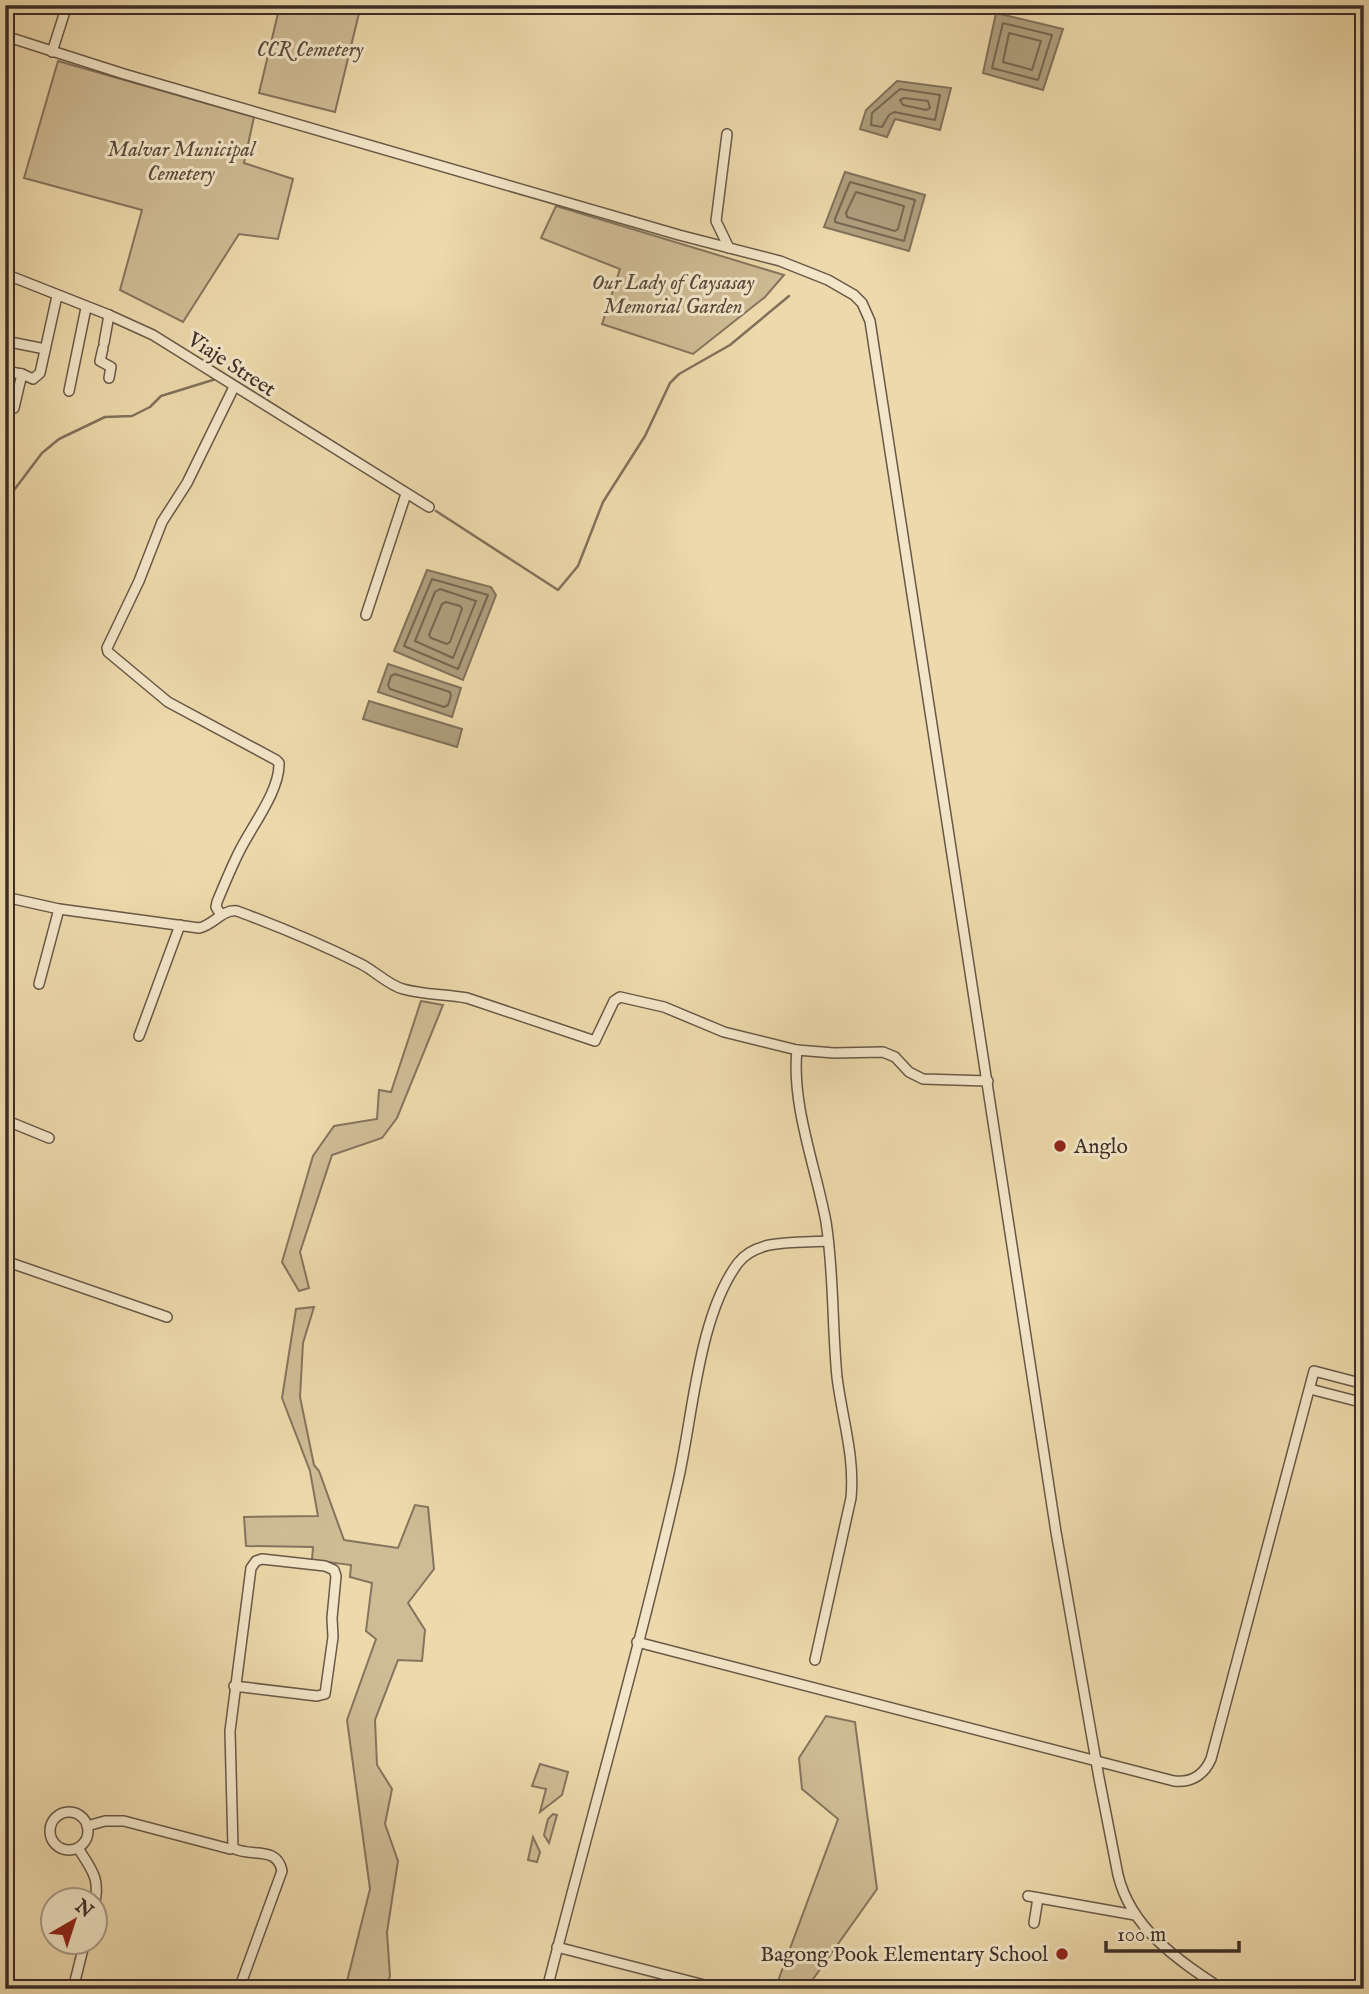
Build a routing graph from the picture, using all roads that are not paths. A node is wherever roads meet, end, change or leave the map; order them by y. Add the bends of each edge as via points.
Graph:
1 (67, 5) edge
2 (5, 36) edge
3 (52, 52) junction
4 (727, 134) dead end
5 (729, 248) junction
6 (5, 274) edge
7 (57, 296) junction
8 (86, 308) junction
9 (109, 315) junction
10 (5, 341) edge
11 (45, 349) junction
12 (5, 371) edge
13 (22, 374) junction
14 (109, 378) dead end
15 (234, 387) junction
16 (69, 391) dead end
17 (5, 407) edge
18 (406, 494) junction
19 (429, 507) dead end
20 (366, 615) dead end
21 (5, 897) edge
22 (59, 909) junction
23 (221, 915) junction
24 (180, 925) junction
25 (39, 984) dead end
26 (139, 1036) dead end
27 (797, 1050) junction
28 (988, 1081) junction
29 (5, 1120) edge
30 (49, 1138) dead end
31 (828, 1241) junction
32 (5, 1261) edge
33 (167, 1317) dead end
34 (1364, 1384) edge
35 (1310, 1389) junction
36 (1364, 1403) edge
37 (637, 1642) junction
38 (815, 1660) dead end
39 (234, 1686) junction
40 (1096, 1761) junction
41 (87, 1826) junction
42 (78, 1848) junction
43 (233, 1848) junction
44 (97, 1885) edge
45 (1028, 1896) dead end
46 (1038, 1898) junction
47 (1135, 1915) junction
48 (1034, 1923) dead end
49 (557, 1947) junction
50 (82, 1955) edge
51 (74, 1989) edge
52 (239, 1989) edge
53 (547, 1989) edge
54 (720, 1989) edge
55 (1222, 1989) edge

1 - 3 street
2 - 3 street
3 - 5 street
4 - 5 street via 716,221
5 - 28 street via 828,280 854,295 870,321
6 - 7 street, Viaje Street
7 - 8 street, Viaje Street
7 - 11 street
8 - 9 street, Viaje Street
8 - 16 street
9 - 14 street via 100,361 111,367
9 - 15 street, Viaje Street via 181,352
10 - 11 street
11 - 13 street via 37,377
12 - 13 street
13 - 17 street via 15,408
15 - 18 street, Viaje Street
15 - 23 street via 162,522 107,648 168,702 278,762 267,801 217,902
18 - 19 street, Viaje Street
18 - 20 street
21 - 22 street
22 - 24 street
22 - 25 street
23 - 24 street via 204,927
23 - 27 street via 237,911 299,934 400,988 467,998 595,1041 620,997
24 - 26 street
27 - 28 street via 883,1052 923,1079
27 - 31 street via 796,1082
28 - 40 street via 1056,1532
29 - 30 street
31 - 37 street via 766,1246 750,1252 728,1281 706,1337 678,1480
31 - 38 street via 837,1375 853,1476
32 - 33 street
34 - 35 street via 1314,1371
35 - 36 street
35 - 40 street via 1208,1766 1197,1777 1179,1782
37 - 40 street
37 - 49 street
39 - 39 street via 252,1565 262,1559 334,1570 334,1637 325,1695
39 - 43 street via 230,1731
40 - 47 street via 1122,1889
41 - 42 street via 87,1837
41 - 42 street via 72,1812 56,1816 50,1825 56,1845 65,1850
41 - 43 street via 124,1821
42 - 44 street
43 - 52 street via 270,1854 282,1871
45 - 46 street
46 - 47 street
46 - 48 street
47 - 55 street via 1163,1945
49 - 53 street
49 - 54 street
50 - 51 street

